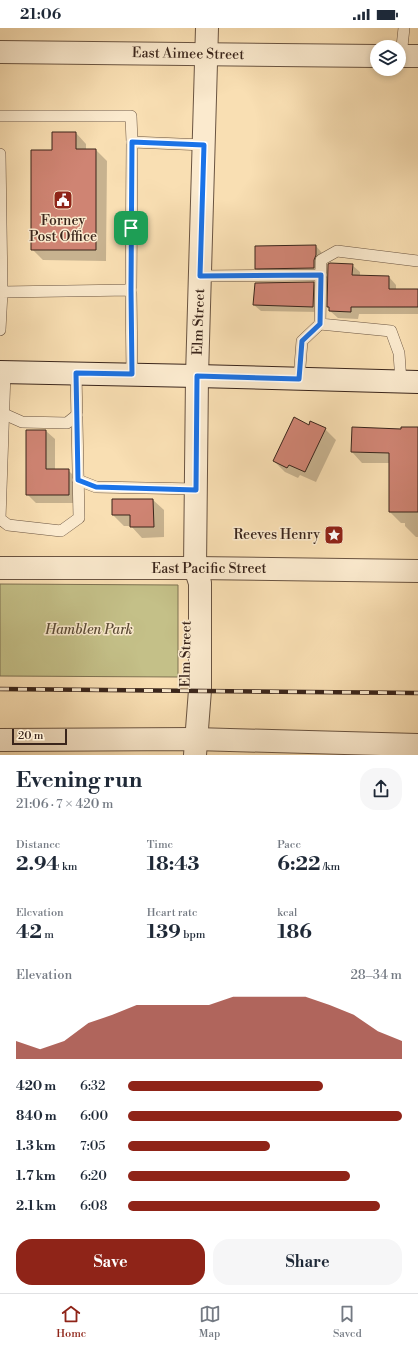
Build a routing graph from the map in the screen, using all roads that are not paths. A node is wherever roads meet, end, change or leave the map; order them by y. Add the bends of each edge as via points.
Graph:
1 (207, 28) edge
2 (404, 28) edge
3 (405, 40) edge
4 (0, 52) edge
5 (207, 54) junction
6 (370, 56) edge
7 (0, 116) edge
8 (132, 142) junction
9 (204, 145) junction
10 (0, 154) edge
11 (418, 261) edge
12 (321, 275) junction
13 (200, 276) junction
14 (131, 290) junction
15 (2, 292) junction
16 (320, 324) junction
17 (0, 330) edge
18 (3, 372) edge
19 (76, 373) junction
20 (132, 374) junction
21 (197, 376) junction
22 (299, 379) junction
23 (409, 382) edge
24 (4, 414) junction
25 (77, 415) junction
26 (78, 480) junction
27 (196, 490) junction
28 (0, 568) edge
29 (195, 568) junction
30 (418, 571) edge
31 (0, 740) edge
32 (418, 745) edge
33 (195, 747) edge

1 - 5 street, Elm Street
2 - 3 lane
4 - 5 street, East Aimee Street
5 - 6 street, East Aimee Street
5 - 9 street, Elm Street
7 - 8 lane via 131,116
8 - 9 lane
8 - 14 lane
9 - 13 street, Elm Street
10 - 15 lane
11 - 12 lane via 337,251 321,260
12 - 13 lane
12 - 16 lane
13 - 21 street, Elm Street
14 - 15 lane
14 - 20 lane
15 - 17 lane
16 - 22 lane via 302,341
16 - 23 lane via 390,331
18 - 19 street
18 - 24 lane
19 - 20 street
19 - 25 lane
20 - 21 street
21 - 22 street
21 - 27 street, Elm Street
22 - 23 street
24 - 25 lane via 22,422 67,423
24 - 26 lane via 0,518 8,525 61,531 79,518
25 - 26 lane
26 - 27 lane via 96,487
27 - 29 street, Elm Street
28 - 29 street, East Pacific Street
29 - 30 street, East Pacific Street
29 - 33 street, Elm Street via 200,584 200,690
31 - 33 street
32 - 33 street

